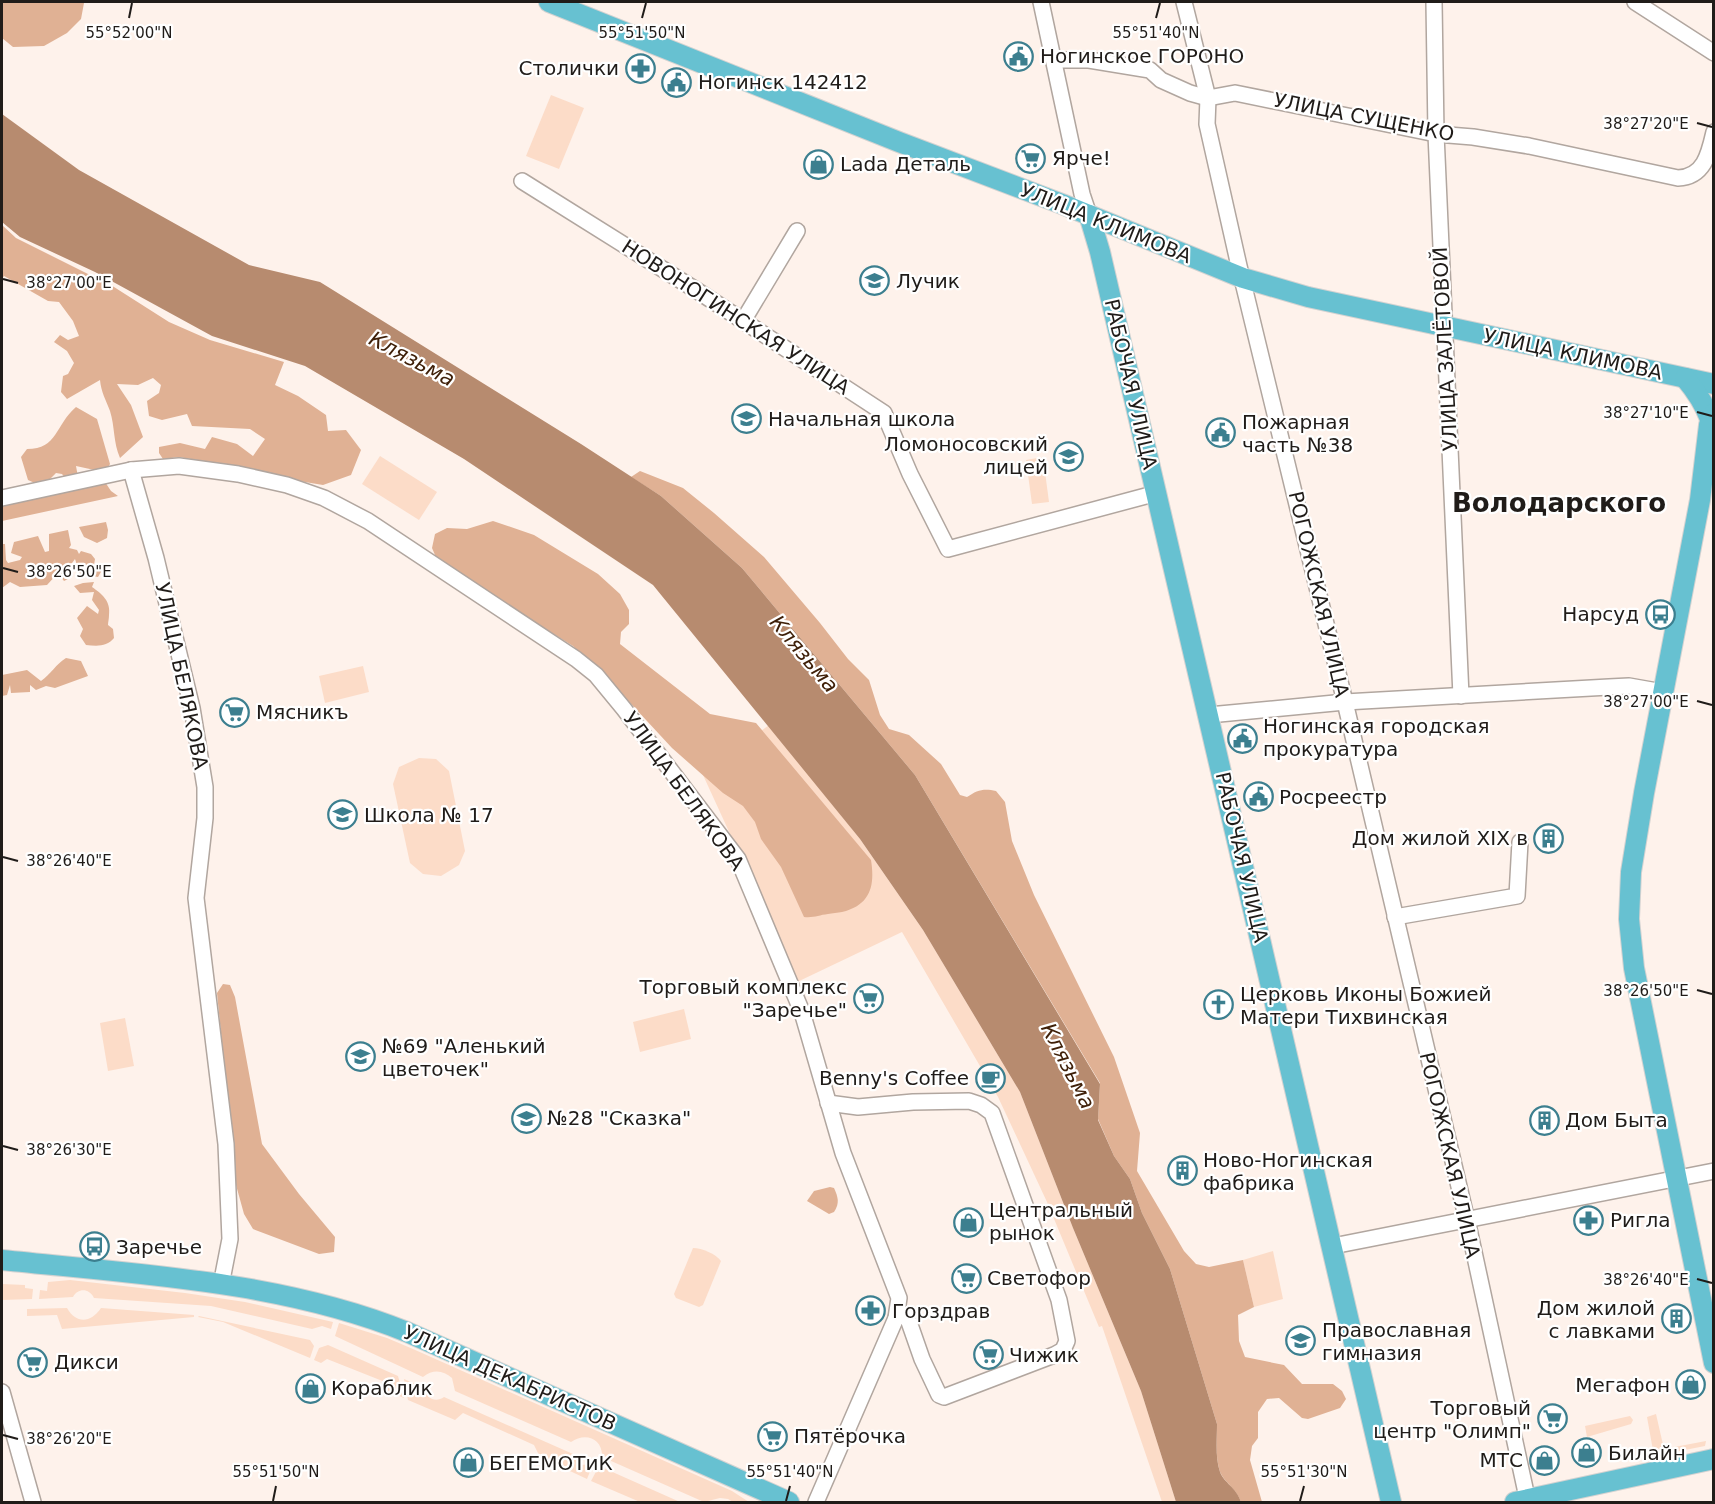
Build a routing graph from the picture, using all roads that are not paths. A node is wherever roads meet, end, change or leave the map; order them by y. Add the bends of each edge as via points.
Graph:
1 (549, 2) edge
2 (1041, 2) edge
3 (1184, 2) edge
4 (1434, 2) edge
5 (1635, 2) edge
6 (1713, 53) edge
7 (1055, 60) junction
8 (1209, 98) junction
9 (1713, 132) edge
10 (1436, 134) junction
11 (522, 181) dead end
12 (1089, 215) junction
13 (797, 231) dead end
14 (1243, 278) junction
15 (743, 321) junction
16 (1444, 327) junction
17 (1685, 378) junction
18 (1713, 384) edge
19 (1712, 423) edge
20 (131, 470) junction
21 (1713, 478) edge
22 (1157, 493) junction
23 (1701, 495) junction
24 (2, 498) edge
25 (1663, 692) junction
26 (1461, 696) junction
27 (1344, 702) junction
28 (1209, 715) junction
29 (1521, 842) dead end
30 (1395, 917) junction
31 (828, 1103) junction
32 (858, 1107) junction
33 (836, 1130) junction
34 (1713, 1171) edge
35 (1676, 1178) junction
36 (1466, 1220) junction
37 (1333, 1246) junction
38 (2, 1260) edge
39 (221, 1286) junction
40 (896, 1318) junction
41 (1713, 1363) edge
42 (2, 1392) edge
43 (1713, 1459) edge
44 (1523, 1502) edge
45 (33, 1503) edge
46 (789, 1503) edge
47 (816, 1503) edge
48 (1392, 1503) edge

1 - 12 main road, УЛИЦА КЛИМОВА
2 - 7 street, РАБОЧАЯ УЛИЦА
3 - 8 street, РОГОЖСКАЯ УЛИЦА
4 - 10 street, УЛИЦА ЗАЛЁТОВОЙ
5 - 6 street
7 - 8 street, УЛИЦА СУЩЕНКО via 1089,60 1150,70 1161,80
7 - 12 street, РАБОЧАЯ УЛИЦА
8 - 10 street, УЛИЦА СУЩЕНКО via 1235,93
8 - 14 street, РОГОЖСКАЯ УЛИЦА via 1207,124
9 - 10 street, УЛИЦА СУЩЕНКО via 1707,159 1700,169 1694,175 1678,178 1529,146
10 - 16 street, УЛИЦА ЗАЛЁТОВОЙ
11 - 15 street, НОВОНОГИНСКАЯ УЛИЦА
12 - 14 main road, УЛИЦА КЛИМОВА
12 - 22 main road, РАБОЧАЯ УЛИЦА
13 - 15 street
14 - 16 main road, УЛИЦА КЛИМОВА via 1308,297
14 - 27 street, РОГОЖСКАЯ УЛИЦА
15 - 22 street, НОВОНОГИНСКАЯ УЛИЦА via 884,413 948,549
16 - 17 main road, УЛИЦА КЛИМОВА
16 - 26 street, УЛИЦА ЗАЛЁТОВОЙ
17 - 18 main road, УЛИЦА КЛИМОВА
17 - 19 main road, УЛИЦА КЛИМОВА
19 - 23 main road
20 - 24 street, УЛИЦА БЕЛЯКОВА
20 - 31 street, УЛИЦА БЕЛЯКОВА via 196,468 260,478 324,498 368,521 586,666 624,709 738,859 802,1012
20 - 39 street, УЛИЦА БЕЛЯКОВА via 192,708 206,787 197,906 227,1152 230,1239
21 - 23 main road
22 - 28 main road, РАБОЧАЯ УЛИЦА
23 - 25 main road
25 - 26 street via 1629,686
25 - 35 main road via 1631,872 1629,919 1634,968
26 - 27 street
27 - 28 street
27 - 30 street, РОГОЖСКАЯ УЛИЦА
28 - 37 main road, РАБОЧАЯ УЛИЦА
29 - 30 street via 1517,896
30 - 36 street, РОГОЖСКАЯ УЛИЦА
31 - 32 street
31 - 33 street, УЛИЦА БЕЛЯКОВА
32 - 33 street
32 - 40 street via 969,1101 992,1113 1059,1300 1067,1341 1063,1350 1054,1355 944,1397 939,1395 922,1359 908,1319 905,1315
33 - 40 street, УЛИЦА БЕЛЯКОВА via 899,1298
34 - 35 street
35 - 36 street
35 - 41 main road
36 - 37 street
36 - 44 street, РОГОЖСКАЯ УЛИЦА
37 - 48 main road, РАБОЧАЯ УЛИЦА
38 - 39 main road, УЛИЦА ДЕКАБРИСТОВ
39 - 46 main road, УЛИЦА ДЕКАБРИСТОВ via 297,1299 391,1326
40 - 47 street, УЛИЦА БЕЛЯКОВА
42 - 45 street
43 - 44 main road

